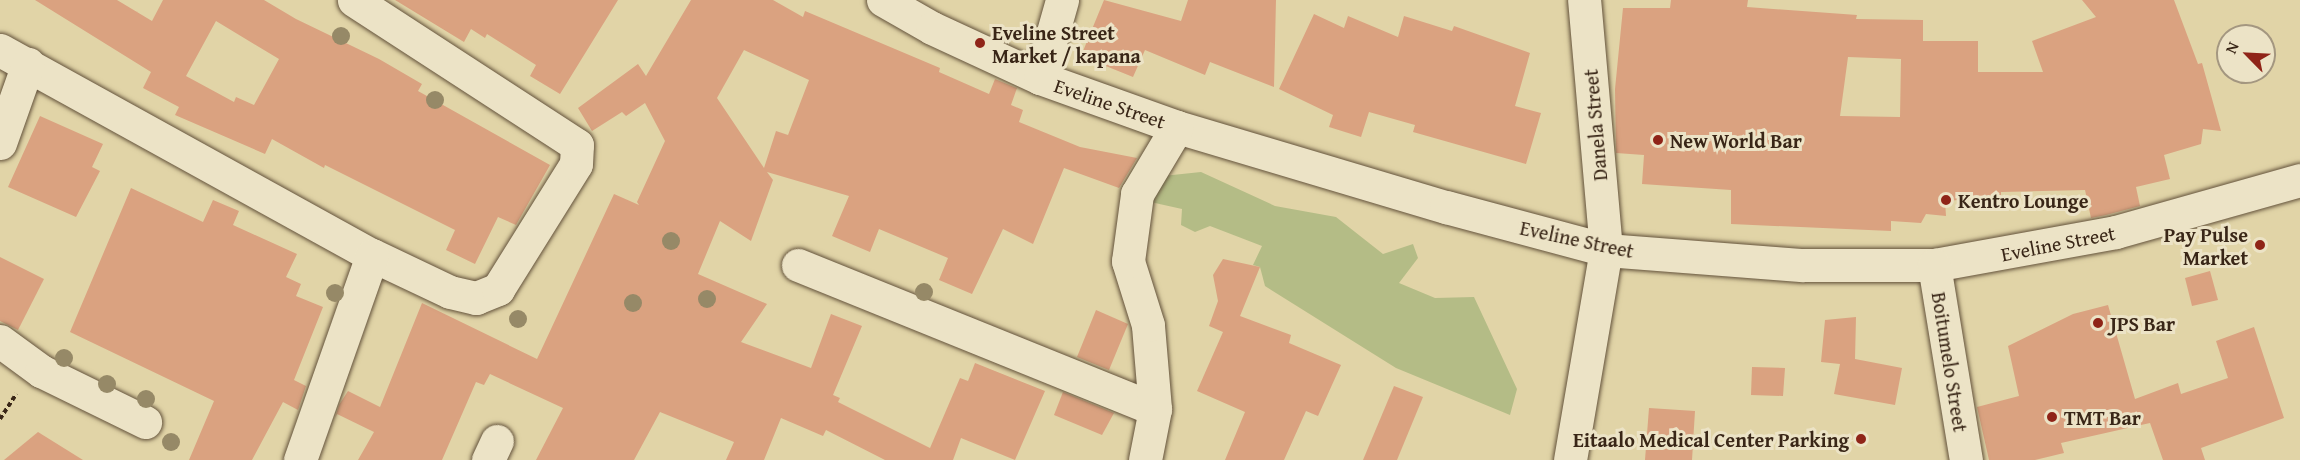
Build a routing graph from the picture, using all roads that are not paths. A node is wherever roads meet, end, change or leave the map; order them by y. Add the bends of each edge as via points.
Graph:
1 (354, 0) edge
2 (883, 0) edge
3 (1062, 0) edge
4 (1584, 0) edge
5 (14, 57) edge
6 (1040, 78) junction
7 (1177, 127) junction
8 (0, 143) edge
9 (2300, 180) edge
10 (1606, 250) junction
11 (372, 255) junction
12 (798, 265) dead end
13 (1934, 265) junction
14 (0, 341) edge
15 (1155, 409) junction
16 (145, 422) dead end
17 (300, 460) edge
18 (1144, 460) edge
19 (1570, 460) edge
20 (1966, 460) edge

1 - 11 street via 577,145 576,164 498,289 476,298 450,292
2 - 6 street, Eveline Street via 932,28
3 - 6 street
4 - 10 street, Danela Street
5 - 8 street
5 - 11 street
6 - 7 street, Eveline Street
7 - 10 street, Eveline Street
7 - 15 street via 1137,194 1128,261 1148,325
9 - 13 street, Eveline Street via 2116,232
10 - 13 street, Eveline Street via 1803,265
10 - 19 street, Danela Street
11 - 17 street
12 - 15 street
13 - 20 street, Boitumelo Street
14 - 16 street via 41,372
15 - 18 street

